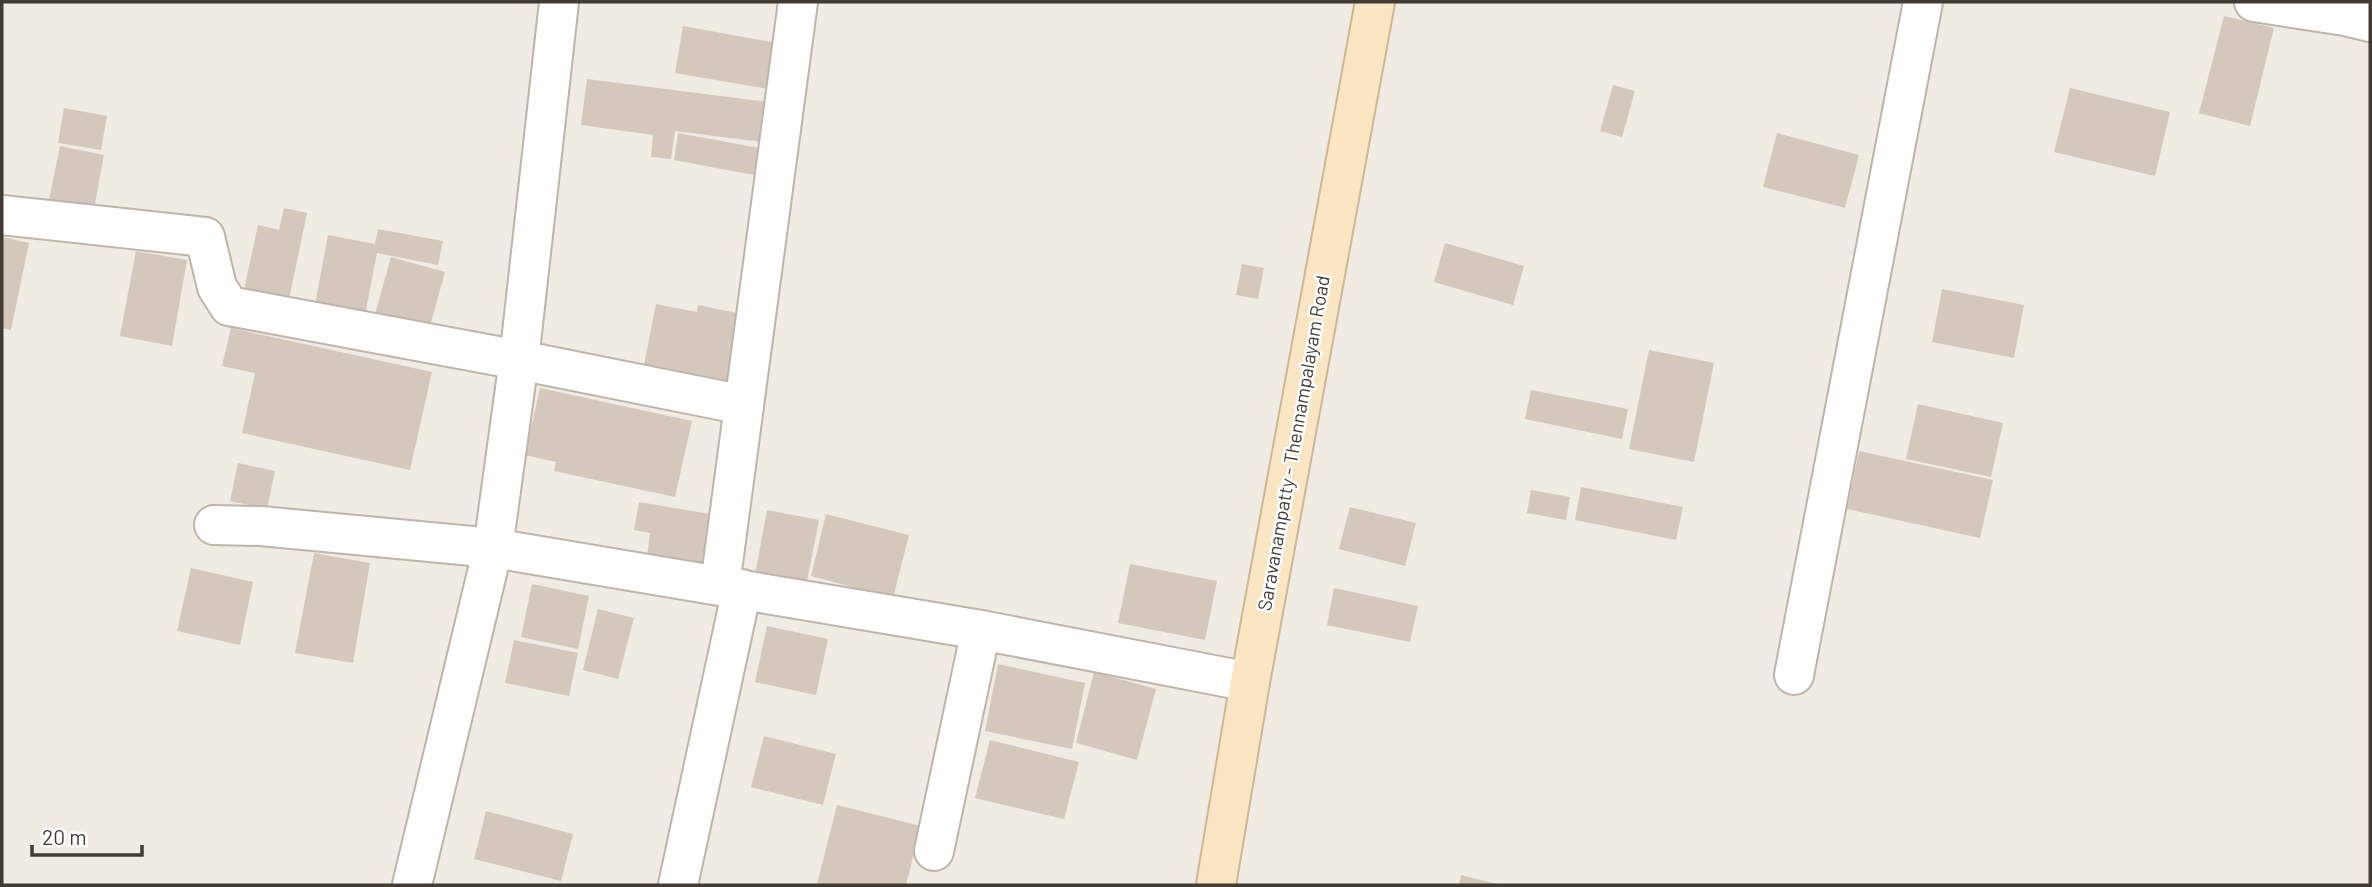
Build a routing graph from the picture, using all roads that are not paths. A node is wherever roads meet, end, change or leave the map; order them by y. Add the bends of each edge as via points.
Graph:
1 (559, 2) edge
2 (798, 2) edge
3 (1374, 2) edge
4 (1923, 2) edge
5 (2255, 2) edge
6 (2370, 22) edge
7 (2, 215) edge
8 (519, 360) junction
9 (744, 405) junction
10 (214, 525) dead end
11 (493, 548) junction
12 (731, 587) junction
13 (981, 630) junction
14 (1794, 675) dead end
15 (1250, 681) junction
16 (934, 851) dead end
17 (412, 885) edge
18 (678, 885) edge
19 (1216, 885) edge

1 - 8 street
2 - 9 street
3 - 15 main road, Saravanampatty - Thennampalayam Road
4 - 14 street
5 - 6 street
7 - 8 street via 205,237 217,286 229,306
8 - 9 street
8 - 11 street
9 - 12 street
10 - 11 street
11 - 12 street
11 - 17 street
12 - 13 street
12 - 18 street
13 - 15 street
13 - 16 street
15 - 19 main road, Saravanampatty - Thennampalayam Road

